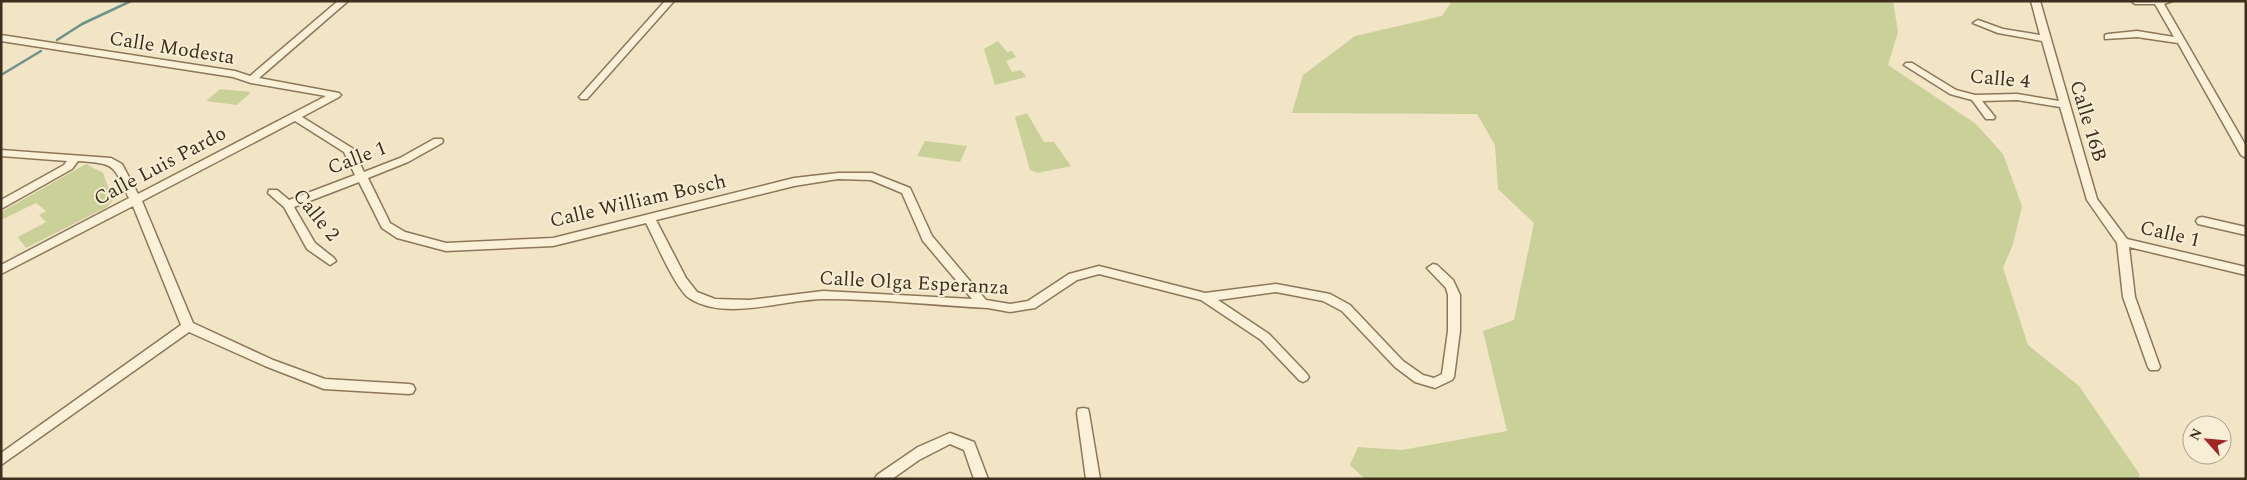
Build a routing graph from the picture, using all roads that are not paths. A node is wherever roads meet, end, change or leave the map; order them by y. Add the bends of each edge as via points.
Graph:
1 (344, 1) edge
2 (670, 1) edge
3 (2036, 1) edge
4 (2135, 1) edge
5 (2161, 2) edge
6 (1978, 23) dead end
7 (2108, 37) dead end
8 (1, 38) edge
9 (2045, 39) junction
10 (2180, 41) junction
11 (1909, 65) dead end
12 (252, 80) junction
13 (336, 95) joint
14 (584, 97) dead end
15 (1975, 98) junction
16 (2065, 105) junction
17 (296, 117) junction
18 (1990, 117) dead end
19 (438, 141) dead end
20 (1, 153) edge
21 (2246, 156) edge
22 (75, 158) junction
23 (362, 176) junction
24 (273, 193) dead end
25 (136, 201) junction
26 (1, 205) edge
27 (288, 205) junction
28 (650, 219) junction
29 (2202, 221) dead end
30 (2246, 230) edge
31 (2123, 242) junction
32 (330, 261) dead end
33 (1433, 268) dead end
34 (1, 270) edge
35 (2246, 271) edge
36 (1206, 297) junction
37 (983, 304) junction
38 (188, 326) junction
39 (2154, 367) dead end
40 (1303, 377) dead end
41 (409, 389) dead end
42 (1082, 413) dead end
43 (1, 460) edge
44 (882, 479) edge
45 (981, 479) edge
46 (1094, 479) edge

1 - 12 street
2 - 14 street
3 - 9 street, Calle 16B
4 - 5 street
5 - 10 street
6 - 9 street
7 - 10 street via 2136,34
8 - 12 street, Calle Modesta via 235,74
9 - 16 street, Calle 16B
10 - 21 street
11 - 15 street, Calle 4 via 1953,92
12 - 13 street, Calle Modesta
13 - 17 street, Calle Luis Pardo
15 - 16 street, Calle 4 via 2017,97
15 - 18 street
16 - 31 street, Calle 16B via 2092,200
17 - 23 street, Calle William Bosch via 348,150
17 - 25 street, Calle Luis Pardo
19 - 23 street, Calle 1 via 404,160
20 - 22 street
22 - 25 street via 107,160 118,166
22 - 26 street via 68,167
23 - 27 street, Calle 1
23 - 28 street, Calle William Bosch via 386,225 415,240 446,246 553,242
24 - 27 street, Calle 2
25 - 34 street, Calle Luis Pardo
25 - 38 street
27 - 32 street, Calle 2 via 311,246
28 - 37 street, Calle Olga Esperanza via 687,288 693,295 714,303 749,304 823,295
28 - 37 street, Calle William Bosch via 794,182 838,176 872,177 906,191 927,238
29 - 30 street
31 - 35 street, Calle 1
31 - 39 street, Calle 1 via 2129,297
33 - 36 street, Calle Olga Esperanza via 1452,288 1454,311 1450,370 1448,377 1436,383 1419,379 1399,364 1346,308 1326,297 1276,288
36 - 37 street, Calle Olga Esperanza via 1099,270 1073,277 1031,305 1010,308
36 - 40 street via 1265,337
38 - 41 street via 324,384
38 - 43 street
42 - 46 street
44 - 45 street via 906,461 950,438 969,446

